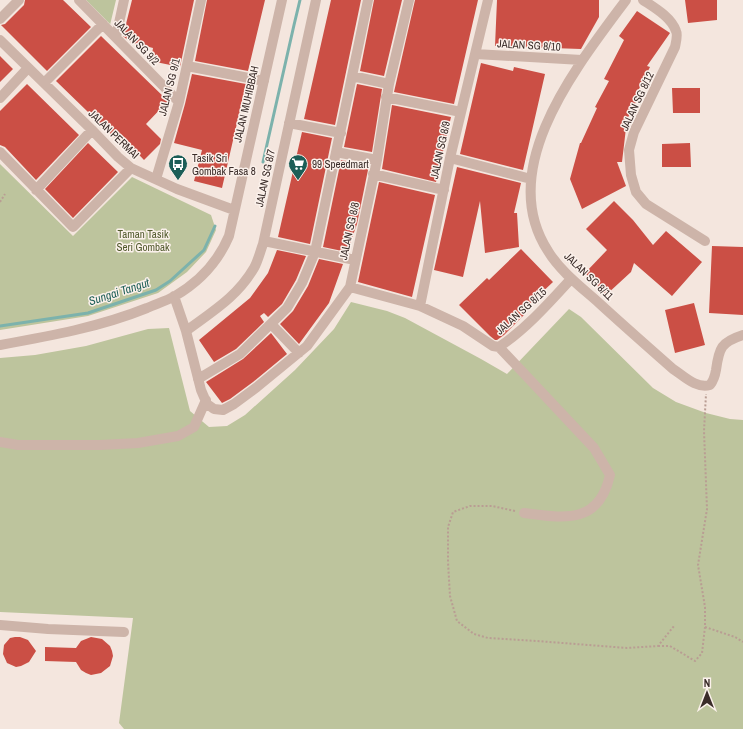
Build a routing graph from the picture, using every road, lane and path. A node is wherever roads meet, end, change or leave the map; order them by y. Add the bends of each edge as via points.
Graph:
1 (19, 0) edge
2 (79, 0) edge
3 (124, 0) edge
4 (202, 0) edge
5 (282, 0) edge
6 (316, 0) edge
7 (368, 0) edge
8 (409, 0) edge
9 (488, 0) edge
10 (626, 0) edge
11 (643, 0) edge
12 (0, 19) edge
13 (102, 24) junction
14 (116, 37) junction
15 (0, 40) edge
16 (475, 54) junction
17 (582, 60) junction
18 (187, 66) junction
19 (28, 68) junction
20 (352, 76) junction
21 (264, 81) junction
22 (44, 83) junction
23 (389, 84) junction
24 (386, 97) junction
25 (0, 98) edge
26 (178, 102) junction
27 (461, 112) junction
28 (290, 123) junction
29 (92, 130) junction
30 (341, 133) junction
31 (0, 152) edge
32 (336, 152) junction
33 (450, 158) junction
34 (377, 160) junction
35 (131, 168) junction
36 (373, 174) junction
37 (156, 179) junction
38 (530, 179) junction
39 (36, 190) junction
40 (444, 190) junction
41 (4, 194) dead end
42 (0, 202) edge
43 (234, 210) junction
44 (264, 241) junction
45 (705, 241) dead end
46 (315, 252) junction
47 (355, 260) junction
48 (572, 279) junction
49 (350, 287) junction
50 (174, 296) junction
51 (420, 306) junction
52 (271, 324) junction
53 (186, 330) junction
54 (743, 335) edge
55 (0, 345) edge
56 (499, 347) junction
57 (300, 353) junction
58 (198, 379) junction
59 (707, 386) junction
60 (206, 400) junction
61 (0, 442) edge
62 (524, 513) joint
63 (0, 625) edge
64 (674, 626) dead end
65 (705, 627) junction
66 (124, 632) dead end
67 (743, 642) edge
68 (658, 646) junction

1 - 12 street
2 - 13 street, JALAN SG 9/2
3 - 14 street
4 - 18 street, JALAN SG 9/1
5 - 21 street, JALAN MUHIBBAH
6 - 28 street, JALAN SG 8/7
7 - 20 street
8 - 23 street, JALAN SG 8/8
9 - 16 street, JALAN SG 8/9
10 - 17 street, JALAN SG 8/11
11 - 45 street, JALAN SG 8/12 via 664,14 677,31 677,38 634,132 629,150 631,176 636,192 646,204
13 - 14 street, JALAN SG 9/2
13 - 22 street
14 - 26 street, JALAN SG 9/2
15 - 19 street, JALAN PERMAI
16 - 17 street, JALAN SG 8/10
16 - 27 street, JALAN SG 8/9
17 - 38 street, JALAN SG 8/11 via 558,99 539,144
18 - 21 street
18 - 26 street, JALAN SG 9/1
19 - 22 street, JALAN PERMAI
19 - 25 street
20 - 23 street
20 - 30 street
21 - 43 street, JALAN MUHIBBAH
22 - 29 street, JALAN PERMAI
23 - 24 street, JALAN SG 8/8
24 - 27 street
24 - 34 street, JALAN SG 8/8
26 - 37 street, JALAN SG 9/1
27 - 33 street, JALAN SG 8/9
28 - 30 street
28 - 44 street, JALAN SG 8/7
29 - 35 street, JALAN PERMAI
29 - 39 street
30 - 32 street
31 - 39 street
32 - 34 street
32 - 46 street
33 - 38 street
33 - 40 street, JALAN SG 8/9
34 - 36 street, JALAN SG 8/8
35 - 37 street, JALAN PERMAI
35 - 39 street via 74,227
36 - 40 street
36 - 47 street, JALAN SG 8/8
37 - 43 street, JALAN PERMAI
38 - 48 street, JALAN SG 8/11 via 533,217 541,240 548,253
40 - 51 street, JALAN SG 8/9
41 - 42 path
43 - 50 street, JALAN MUHIBBAH via 229,236 216,261 197,280
44 - 46 street
44 - 53 street, JALAN SG 8/7 via 255,267 240,288 224,303
46 - 47 street
46 - 52 street via 302,283 287,308
47 - 49 street, JALAN SG 8/8
48 - 56 street, JALAN SG 8/15 via 530,322
48 - 59 street, JALAN SG 8/11 via 673,369 699,385
49 - 51 street, JALAN SG 8/15
49 - 57 street, JALAN SG 8/8
50 - 53 street
50 - 55 street, JALAN MUHIBBAH via 134,313 88,327
51 - 56 street, JALAN SG 8/15 via 463,326 493,346
52 - 57 street
52 - 58 street via 240,354
53 - 58 street
54 - 59 street via 724,344 714,380
56 - 62 street via 594,448 610,476 607,489 598,503 585,513 562,517
57 - 60 street, JALAN SG 8/8 via 227,408 214,409
58 - 60 street
59 - 65 path via 704,431 707,509 698,565
60 - 61 street via 194,428 178,436 138,443 100,445 18,445
62 - 68 path via 492,506 470,506 453,512 448,526 448,562 450,596 457,621 474,634 488,638 627,648
63 - 66 street
64 - 68 path
65 - 67 path via 736,636
65 - 68 path via 702,653 695,661 670,646

